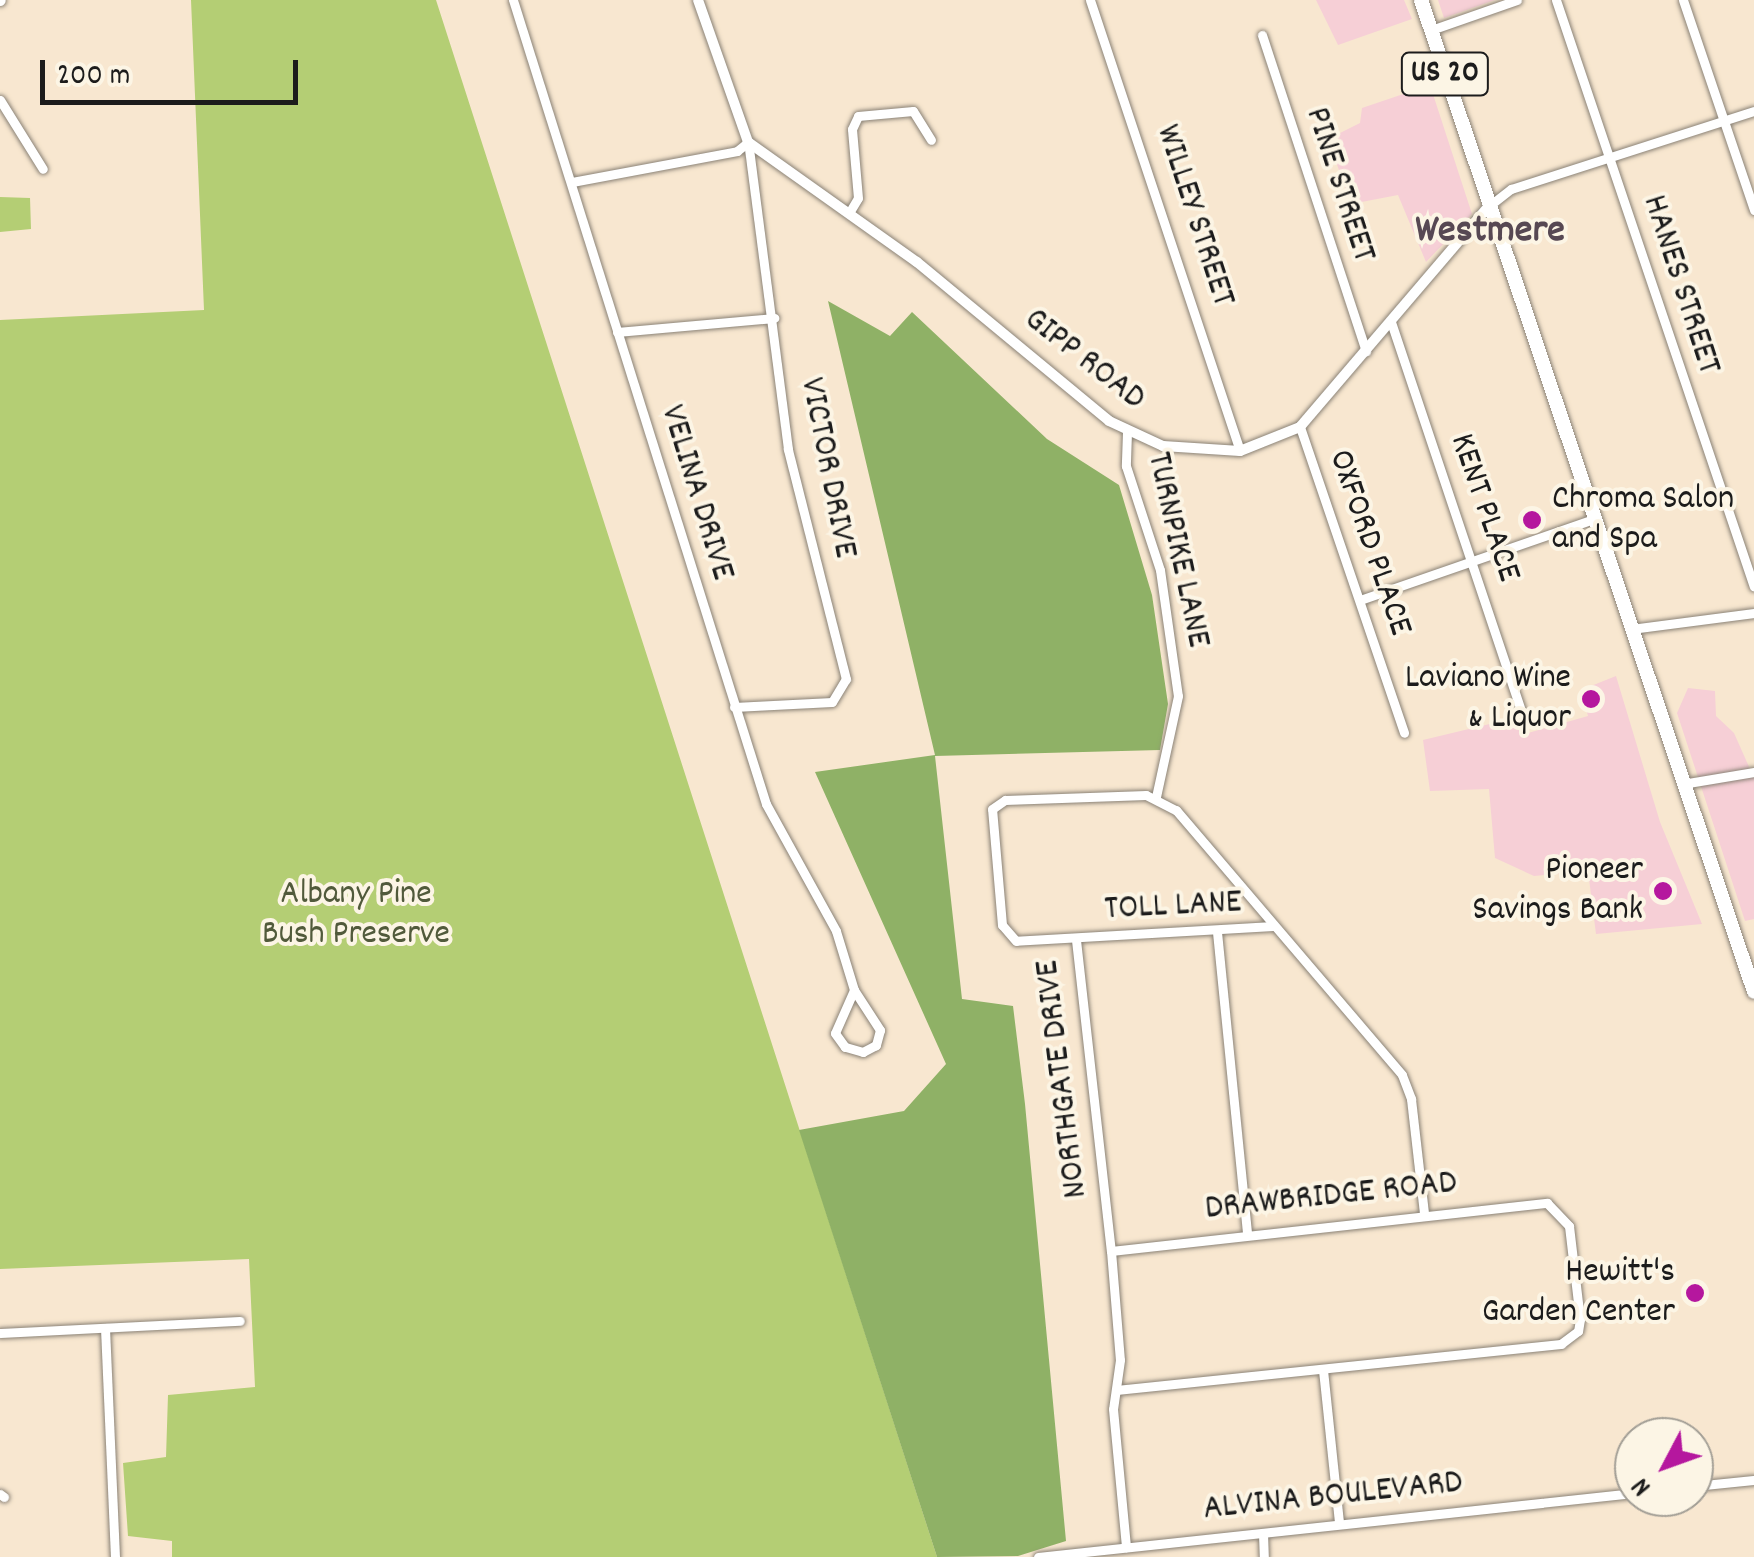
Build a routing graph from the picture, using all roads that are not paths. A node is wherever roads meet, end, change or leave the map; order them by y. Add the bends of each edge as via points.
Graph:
1 (513, 0) edge
2 (698, 0) edge
3 (1090, 0) edge
4 (1421, 0) edge
5 (1517, 0) edge
6 (1556, 0) edge
7 (1682, 0) edge
8 (1431, 30) junction
9 (1262, 35) dead end
10 (0, 100) edge
11 (1754, 111) edge
12 (1723, 120) junction
13 (931, 140) dead end
14 (748, 142) junction
15 (1609, 158) junction
16 (42, 169) dead end
17 (572, 182) junction
18 (1488, 206) junction
19 (1754, 210) edge
20 (849, 213) junction
21 (774, 318) junction
22 (1391, 322) junction
23 (618, 332) junction
24 (1366, 352) junction
25 (1300, 427) junction
26 (1128, 432) junction
27 (1240, 451) junction
28 (1594, 519) junction
29 (1474, 562) junction
30 (1754, 587) edge
31 (1360, 600) junction
32 (1754, 613) edge
33 (1632, 629) junction
34 (734, 708) junction
35 (1522, 713) dead end
36 (1404, 733) dead end
37 (1754, 772) edge
38 (1682, 784) junction
39 (1156, 797) junction
40 (1272, 926) junction
41 (1217, 932) junction
42 (1076, 940) junction
43 (854, 990) junction
44 (1754, 992) edge
45 (1424, 1214) junction
46 (1247, 1234) junction
47 (1112, 1251) junction
48 (240, 1321) dead end
49 (106, 1328) junction
50 (0, 1333) edge
51 (1323, 1370) junction
52 (1118, 1390) junction
53 (1754, 1480) edge
54 (1714, 1484) edge
55 (1614, 1495) edge
56 (1338, 1523) junction
57 (1263, 1533) junction
58 (1126, 1547) junction
59 (116, 1557) edge
60 (1038, 1557) edge
61 (1264, 1557) edge

1 - 17 street, VELINA DRIVE
2 - 14 street
3 - 27 street, WILLEY STREET
4 - 8 main road, US 20
5 - 8 street
6 - 15 street, HANES STREET
7 - 12 street
8 - 18 main road, US 20
9 - 24 street, PINE STREET
10 - 16 street
11 - 12 street
12 - 15 street
12 - 19 street
13 - 20 street via 914,110 858,116 852,129 858,198
14 - 17 street via 737,151
14 - 20 street, GIPP ROAD
14 - 21 street, VICTOR DRIVE
15 - 18 street via 1503,192
15 - 30 street, HANES STREET
17 - 23 street, VELINA DRIVE
18 - 22 street, GIPP ROAD
18 - 28 main road, US 20
20 - 26 street, GIPP ROAD
21 - 23 street
21 - 34 street, VICTOR DRIVE via 788,449 846,685 832,702
22 - 24 street, GIPP ROAD
22 - 29 street, KENT PLACE
23 - 34 street, VELINA DRIVE
24 - 25 street, GIPP ROAD
25 - 27 street, GIPP ROAD
25 - 31 street, OXFORD PLACE
26 - 27 street, GIPP ROAD via 1182,451
26 - 39 street, TURNPIKE LANE via 1126,466 1160,570 1178,696
28 - 29 street
28 - 33 main road, US 20
29 - 31 street
29 - 35 street, KENT PLACE
31 - 36 street, OXFORD PLACE
32 - 33 street
33 - 38 main road, US 20
34 - 43 street, VELINA DRIVE via 766,804 836,931
37 - 38 street
38 - 44 main road, US 20
39 - 40 street via 1187,823
39 - 42 street, NORTHGATE DRIVE via 1006,800 992,809 1005,932 1023,943
40 - 41 street, TOLL LANE
40 - 45 street via 1402,1075 1411,1099
41 - 42 street, TOLL LANE
41 - 46 street
42 - 47 street, NORTHGATE DRIVE
43 - 43 street, VELINA DRIVE via 835,1033 845,1047 863,1052 876,1045 880,1030
45 - 46 street, DRAWBRIDGE ROAD
45 - 51 street, DRAWBRIDGE ROAD via 1528,1204 1557,1208 1572,1245 1580,1319 1573,1338
46 - 47 street, DRAWBRIDGE ROAD
47 - 52 street, NORTHGATE DRIVE
48 - 49 street
49 - 50 street
49 - 59 street
51 - 52 street
51 - 56 street
52 - 58 street, NORTHGATE DRIVE via 1114,1428
53 - 54 street
55 - 56 street, ALVINA BOULEVARD
56 - 57 street, ALVINA BOULEVARD
57 - 58 street, ALVINA BOULEVARD
57 - 61 street
58 - 60 street, ALVINA BOULEVARD

